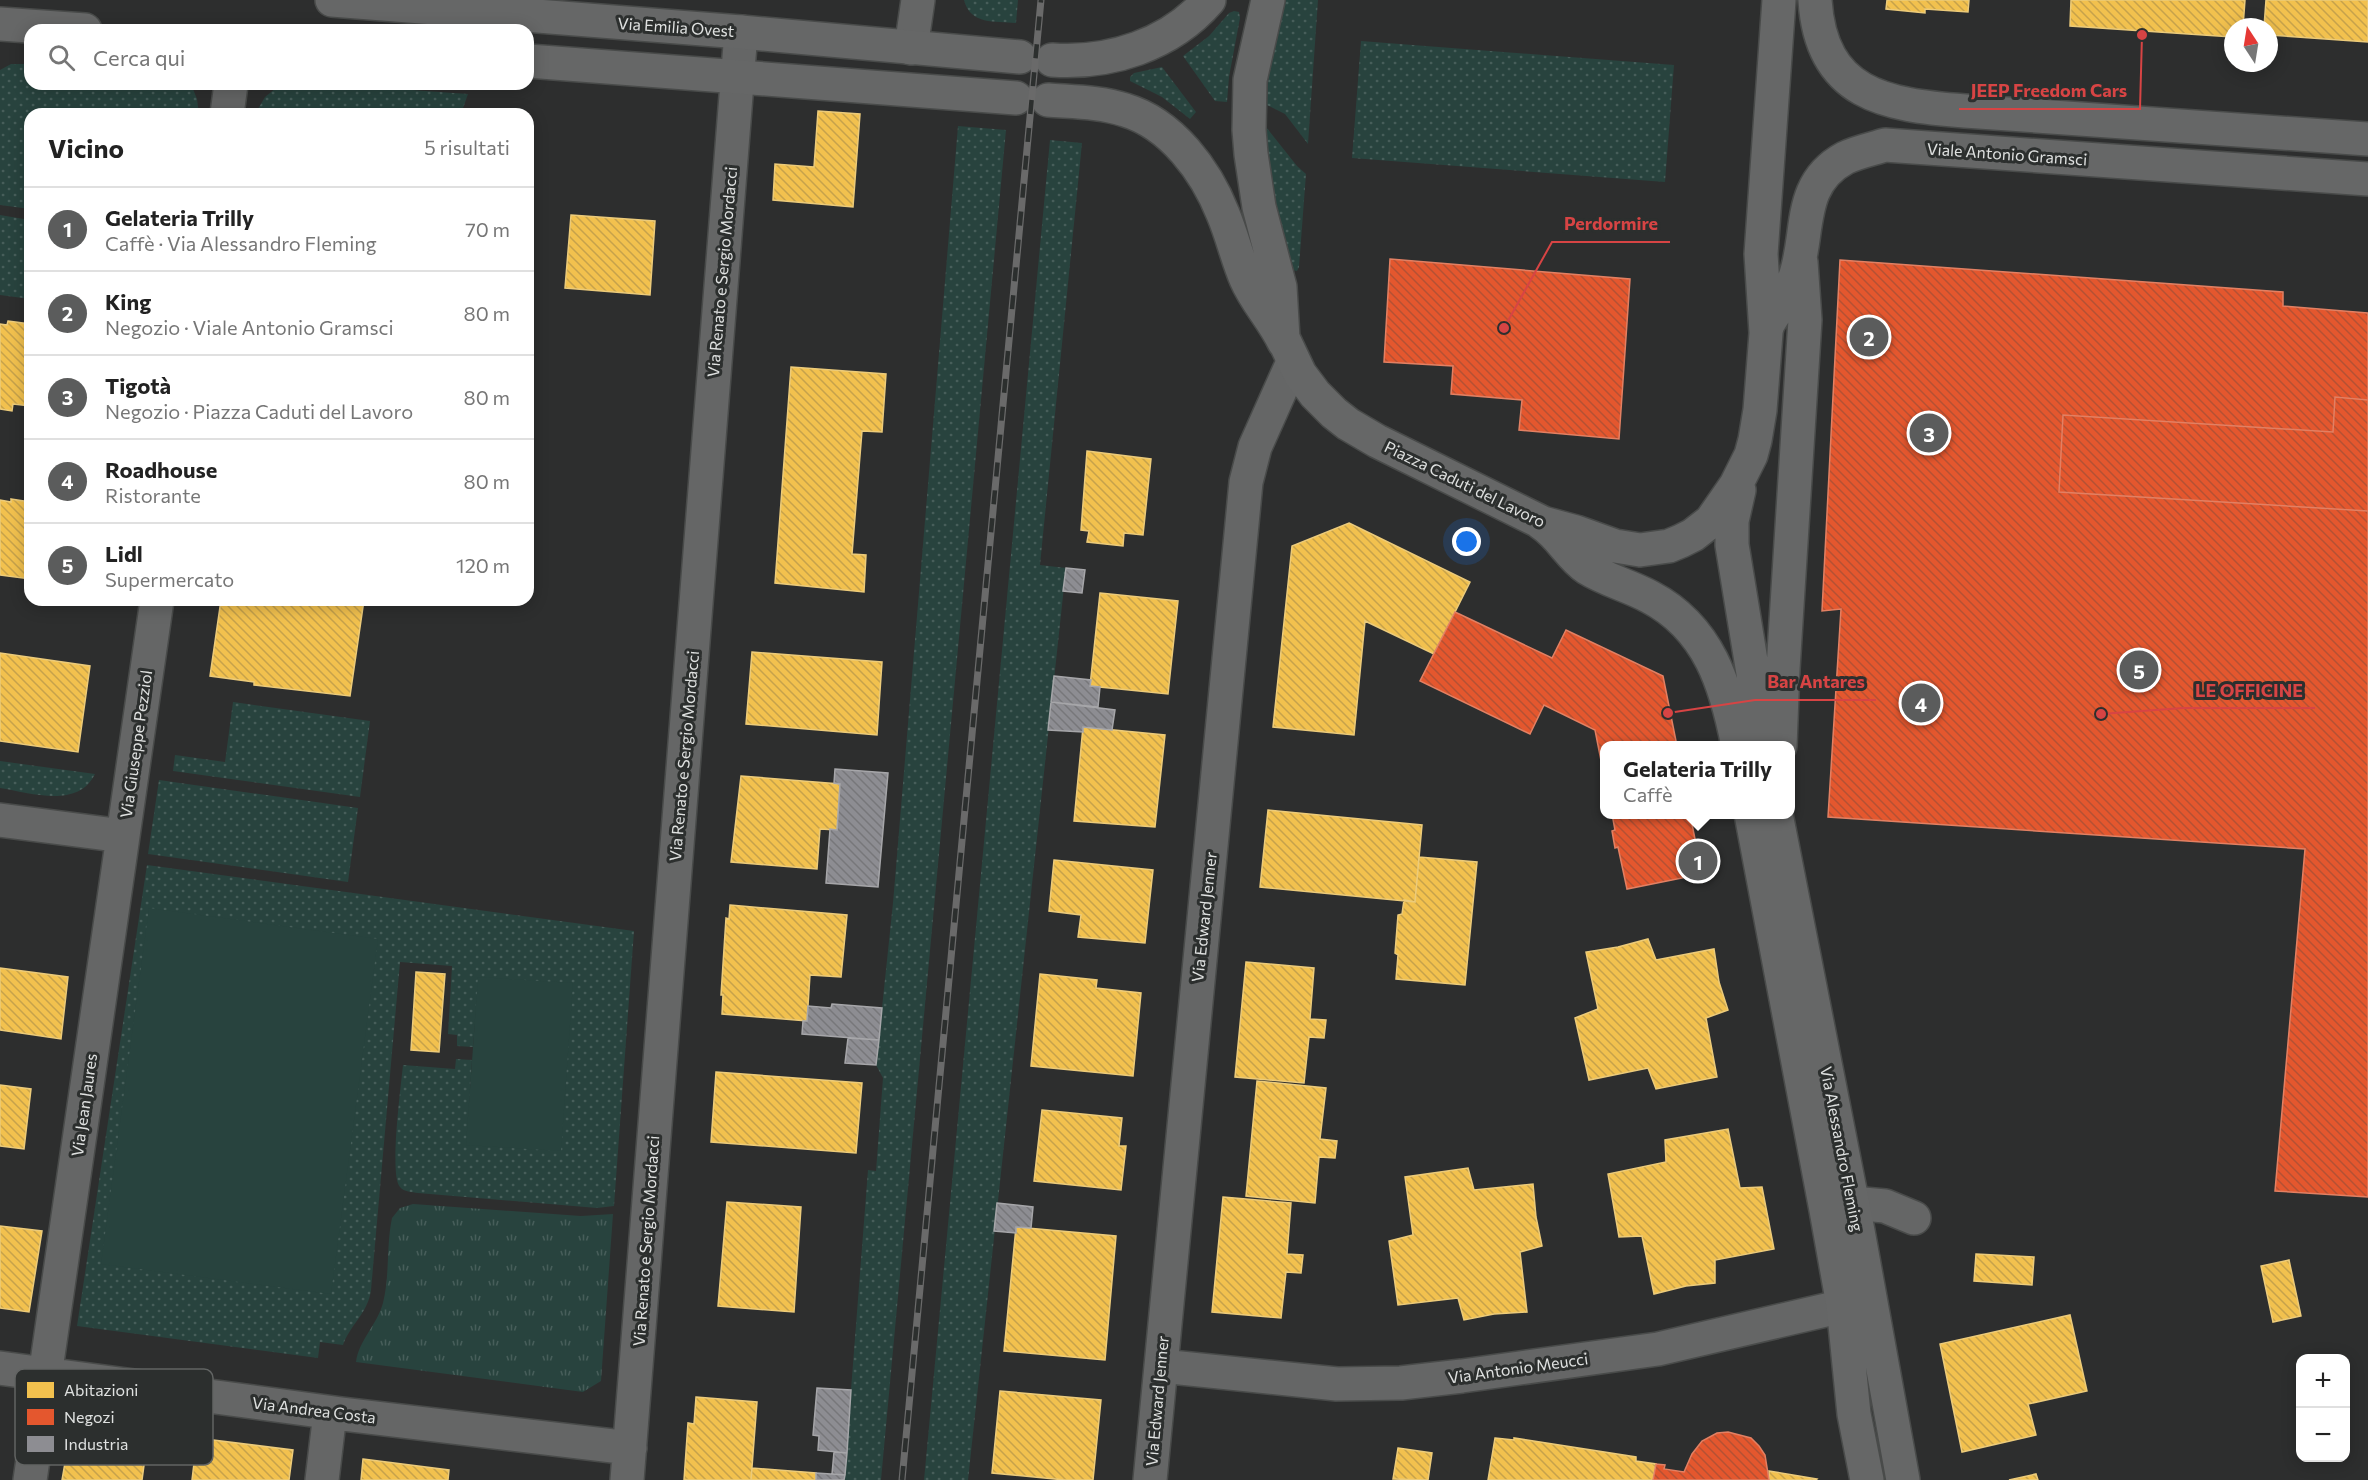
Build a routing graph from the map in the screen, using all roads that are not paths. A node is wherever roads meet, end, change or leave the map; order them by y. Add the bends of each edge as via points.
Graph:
1 (332, 0) edge
2 (918, 0) edge
3 (1209, 0) edge
4 (1268, 0) edge
5 (1779, 0) edge
6 (1815, 0) edge
7 (524, 8) edge
8 (0, 24) edge
9 (24, 26) edge
10 (741, 32) junction
11 (911, 48) junction
12 (1020, 57) dead end
13 (1052, 60) dead end
14 (534, 61) edge
15 (737, 77) junction
16 (230, 90) edge
17 (1016, 98) dead end
18 (1048, 100) dead end
19 (228, 108) edge
20 (2368, 139) edge
21 (2368, 179) edge
22 (1801, 255) junction
23 (1766, 333) junction
24 (1290, 356) junction
25 (1751, 455) junction
26 (1532, 518) junction
27 (156, 606) edge
28 (1737, 741) edge
29 (1764, 741) edge
30 (1780, 741) edge
31 (0, 819) edge
32 (1771, 819) edge
33 (1771, 819) edge
34 (123, 836) junction
35 (1852, 1203) junction
36 (1914, 1218) dead end
37 (1856, 1303) junction
38 (1161, 1366) junction
39 (0, 1368) edge
40 (46, 1369) edge
41 (15, 1370) edge
42 (213, 1397) edge
43 (330, 1413) junction
44 (1854, 1414) junction
45 (630, 1448) junction
46 (32, 1465) edge
47 (30, 1480) edge
48 (322, 1480) edge
49 (627, 1480) edge
50 (1150, 1480) edge
51 (1867, 1480) edge
52 (1884, 1480) edge
53 (1903, 1480) edge

1 - 7 main road, Via Emilia Ovest
2 - 11 street
3 - 13 main road via 1178,28 1141,47 1084,61
4 - 24 main road, Piazza Caduti del Lavoro via 1250,80 1249,130 1259,207 1280,287 1282,328
5 - 23 main road, Piazza Caduti del Lavoro via 1761,254
6 - 20 main road via 1821,39 1833,64 1853,84 1902,103 1957,111
7 - 10 main road, Via Emilia Ovest
8 - 9 main road
10 - 11 main road, Via Emilia Ovest
10 - 15 street, Via Renato e Sergio Mordacci
11 - 12 main road, Via Emilia Ovest
14 - 15 main road
15 - 17 main road
15 - 45 street, Via Renato e Sergio Mordacci
16 - 19 street
18 - 24 main road via 1127,110 1157,125 1178,143 1214,195 1246,279
21 - 22 main road, Viale Antonio Gramsci via 1884,145 1845,158 1817,183 1807,205
22 - 23 main road, Viale Antonio Gramsci via 1794,282
22 - 30 main road via 1805,320
23 - 25 main road, Piazza Caduti del Lavoro via 1760,410
24 - 26 main road, Piazza Caduti del Lavoro via 1314,394 1355,428
24 - 38 street, Via Edward Jenner via 1255,447 1246,482
25 - 26 main road, Piazza Caduti del Lavoro via 1737,485 1711,521 1669,546 1640,550 1615,546
25 - 29 main road via 1735,502 1731,532
26 - 28 main road via 1563,542 1582,564 1663,604 1700,639 1719,672
27 - 34 street, Via Giuseppe Pezziol
31 - 34 street, Via Giuseppe Pezziol
32 - 35 main road, Via Alessandro Fleming
33 - 37 main road, Via Alessandro Fleming
34 - 40 street, Via Jean Jaures
35 - 36 street via 1885,1206
35 - 37 main road, Via Alessandro Fleming
37 - 38 street, Via Antonio Meucci via 1658,1349 1401,1383 1337,1384
37 - 44 main road, Via Alessandro Fleming
37 - 53 main road, Via Alessandro Fleming
38 - 50 street, Via Edward Jenner
39 - 41 street, Via Andrea Costa
42 - 43 street, Via Andrea Costa
43 - 45 street, Via Andrea Costa
43 - 48 street
44 - 51 main road, Via Alessandro Fleming
44 - 52 main road via 1875,1437
45 - 49 street, Via Renato e Sergio Mordacci
46 - 47 street, Via Jean Jaures

